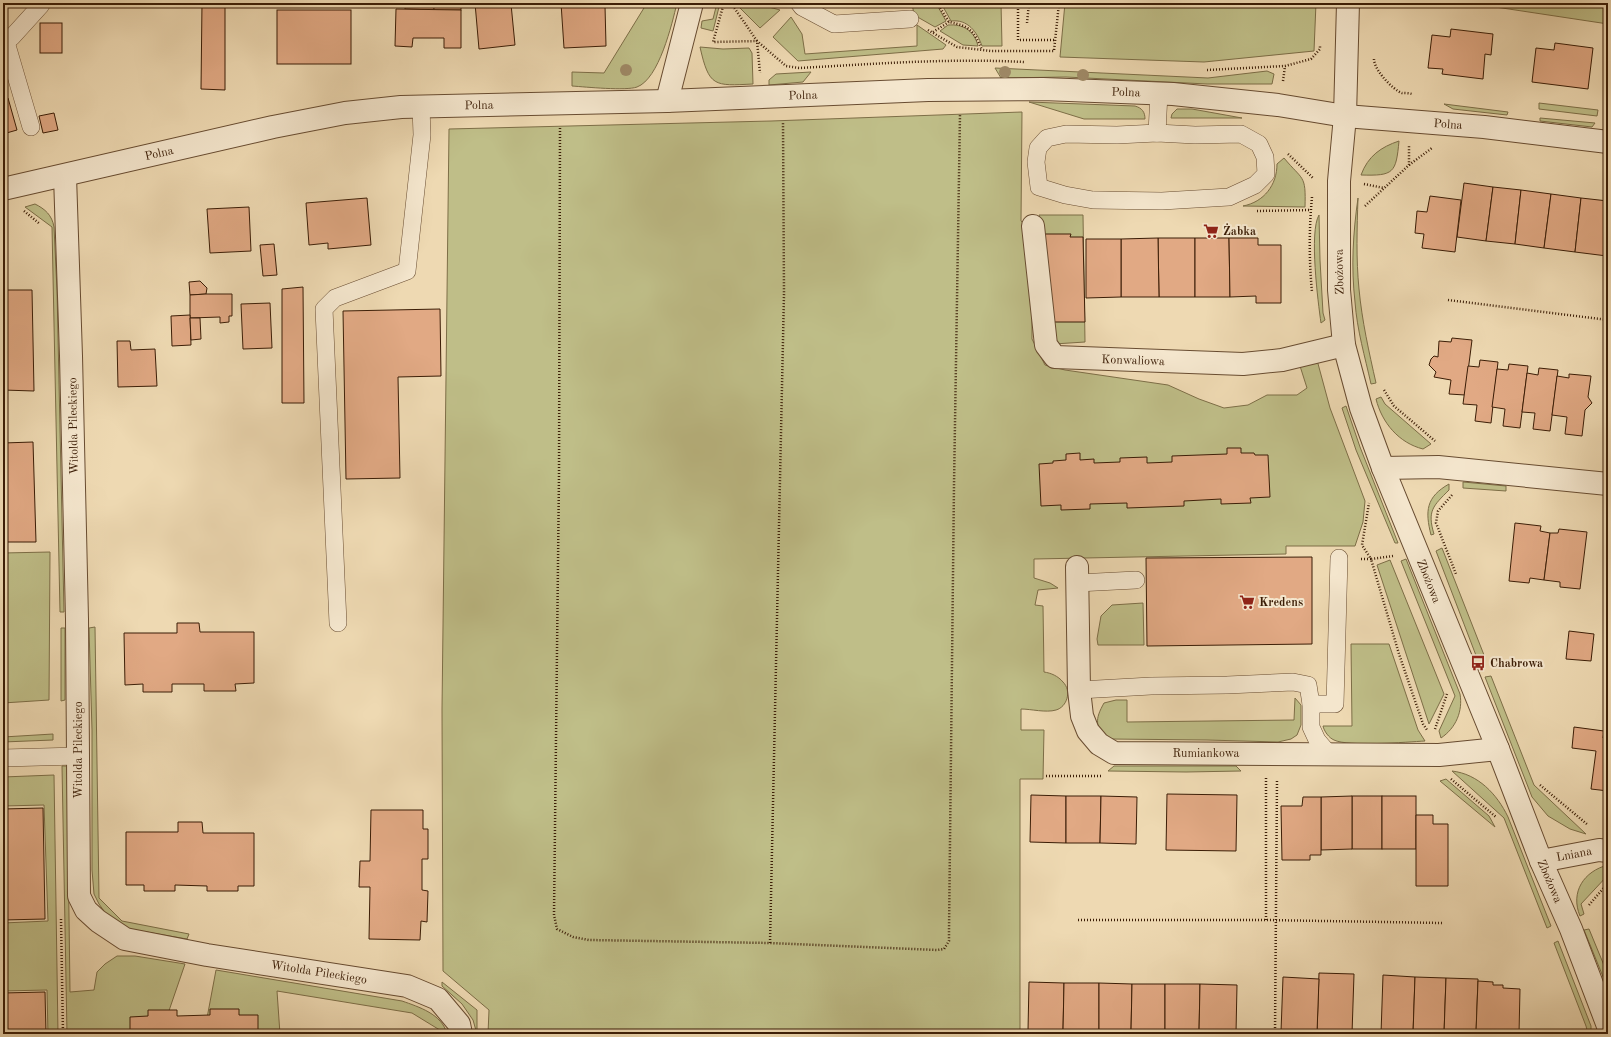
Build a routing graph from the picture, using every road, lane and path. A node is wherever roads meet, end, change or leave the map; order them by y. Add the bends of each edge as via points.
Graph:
1 (41, 3) edge
2 (692, 3) edge
3 (724, 3) edge
4 (731, 3) edge
5 (799, 3) edge
6 (937, 3) edge
7 (1018, 3) edge
8 (1029, 3) edge
9 (1059, 3) edge
10 (1348, 3) edge
11 (910, 19) joint
12 (949, 22) junction
13 (1027, 24) dead end
14 (933, 32) junction
15 (1055, 40) junction
16 (757, 41) junction
17 (1320, 41) dead end
18 (4, 43) edge
19 (982, 50) junction
20 (1031, 62) dead end
21 (1285, 66) junction
22 (1204, 71) dead end
23 (961, 89) junction
24 (1160, 93) junction
25 (784, 95) junction
26 (762, 96) junction
27 (667, 101) junction
28 (560, 104) junction
29 (1278, 105) junction
30 (421, 107) junction
31 (1346, 116) junction
32 (31, 127) dead end
33 (1157, 133) junction
34 (1608, 142) edge
35 (1284, 150) dead end
36 (65, 176) junction
37 (1339, 181) junction
38 (1384, 188) dead end
39 (3, 189) edge
40 (1033, 226) dead end
41 (1448, 300) dead end
42 (1608, 320) edge
43 (1344, 345) junction
44 (1384, 468) junction
45 (1608, 484) edge
46 (1442, 539) dead end
47 (1416, 548) junction
48 (1339, 558) dead end
49 (1077, 575) joint
50 (1136, 580) dead end
51 (338, 623) dead end
52 (1079, 690) junction
53 (1311, 704) junction
54 (1430, 734) dead end
55 (1498, 749) junction
56 (1266, 754) junction
57 (1329, 754) junction
58 (78, 756) junction
59 (3, 758) edge
60 (1277, 773) dead end
61 (1608, 851) edge
62 (1541, 861) junction
63 (1078, 920) dead end
64 (1266, 920) junction
65 (1275, 920) junction
66 (1442, 923) dead end
67 (770, 943) junction
68 (1608, 1026) edge
69 (461, 1034) edge
70 (1275, 1034) edge

1 - 18 lane via 17,32
2 - 27 street
3 - 16 path via 713,42
4 - 16 path
5 - 11 lane via 834,24
6 - 12 path
7 - 15 path via 1018,40
8 - 13 path
9 - 15 path
10 - 31 street, Zbożowa
11 - 14 path
12 - 14 path
12 - 19 path via 962,24 971,30
14 - 19 path via 957,47
15 - 19 path via 1054,51
16 - 20 path via 786,66 799,68 929,61
16 - 26 path
17 - 21 path via 1320,49 1311,59
18 - 32 lane
21 - 22 path
21 - 29 path
23 - 24 street, Polna
23 - 25 street, Polna
23 - 67 path via 949,941 944,949 937,950
24 - 29 street, Polna
24 - 33 lane
25 - 26 street, Polna
25 - 67 path via 784,294
26 - 27 street, Polna
27 - 28 street, Polna
28 - 30 street, Polna
28 - 67 path via 554,907 557,929 573,937 589,940
29 - 31 street, Polna
30 - 36 street, Polna via 352,112 309,119
30 - 51 lane via 422,135 407,271 335,298 324,309
31 - 34 street, Polna via 1484,127
31 - 37 street, Zbożowa
33 - 33 lane via 1066,134 1047,138 1038,148 1036,162 1039,186 1065,195 1093,200 1170,201 1229,197 1255,185 1266,174 1265,157 1259,144 1241,134
35 - 37 path via 1313,178
36 - 39 street, Polna
36 - 58 street, Witolda Pileckiego via 77,595
37 - 38 path
37 - 43 street, Zbożowa via 1339,290
40 - 43 street, Konwaliowa via 1046,345 1055,357 1243,364 1282,360
41 - 42 path
43 - 44 street, Zbożowa via 1361,408
44 - 45 street via 1438,467
44 - 47 street, Zbożowa
46 - 47 path
47 - 54 path via 1394,556 1371,559 1399,654
47 - 55 street, Zbożowa
48 - 53 lane via 1335,704
49 - 50 lane
49 - 52 street, Rumiankowa
52 - 53 lane via 1293,682 1308,685
52 - 56 street, Rumiankowa via 1082,716 1088,731 1099,744 1114,753
53 - 57 lane via 1311,727 1317,740
55 - 57 street, Rumiankowa via 1438,755
55 - 62 street, Zbożowa
56 - 57 street, Rumiankowa
56 - 64 path
58 - 59 lane
58 - 69 street, Witolda Pileckiego via 79,896 86,910 98,920 125,939 207,955 407,986 438,998 459,1024
60 - 65 path
61 - 62 street, Lniana via 1599,850
62 - 68 street, Zbożowa via 1571,929
63 - 64 path
64 - 65 path
65 - 66 path
65 - 70 path

